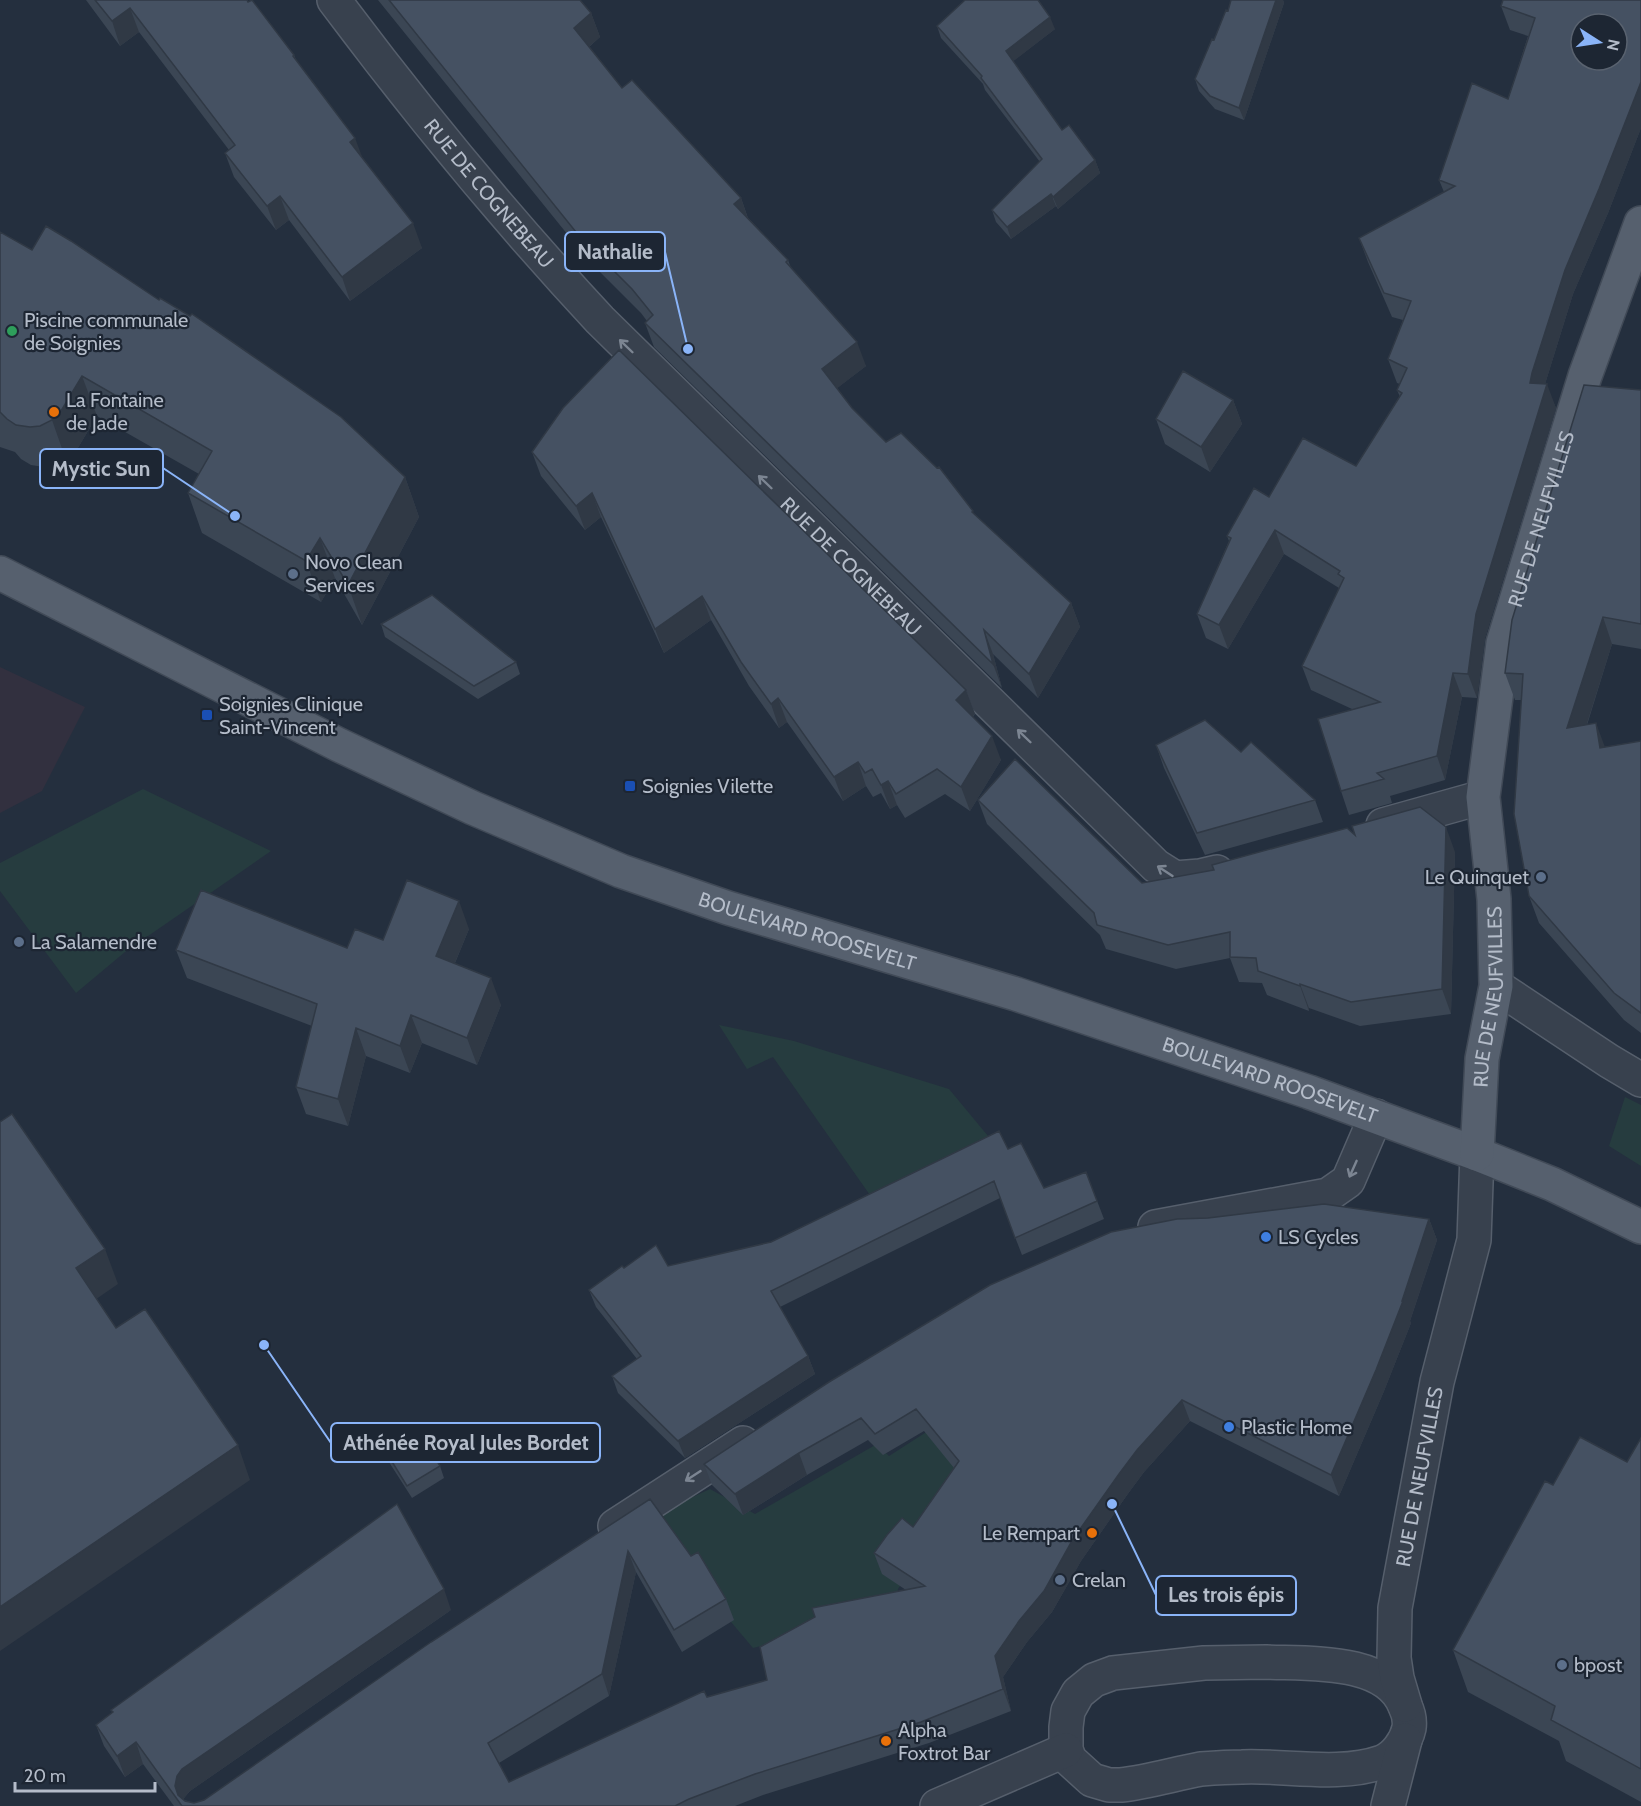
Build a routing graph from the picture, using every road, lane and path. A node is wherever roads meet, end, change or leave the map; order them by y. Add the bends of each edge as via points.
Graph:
1 (334, 0) edge
2 (1641, 223) edge
3 (0, 573) edge
4 (1483, 797) junction
5 (1355, 833) edge
6 (1245, 864) edge
7 (1496, 986) junction
8 (1641, 1080) edge
9 (1376, 1116) junction
10 (1477, 1154) junction
11 (1641, 1227) edge
12 (1124, 1233) edge
13 (767, 1427) edge
14 (587, 1544) edge
15 (1395, 1608) junction
16 (1352, 1668) junction
17 (1406, 1726) junction
18 (1066, 1750) junction
19 (937, 1806) edge
20 (1388, 1806) edge

6 -> 1 street, RUE DE COGNEBEAU via 1175,878 1156,866 600,320 539,254
2 - 4 main road, RUE DE NEUFVILLES via 1585,376 1503,643
3 - 9 main road, BOULEVARD ROOSEVELT via 339,746 621,871 728,908 1016,994
4 - 5 street
4 - 7 main road, RUE DE NEUFVILLES via 1494,899
7 - 8 street
7 - 10 main road, RUE DE NEUFVILLES via 1482,1059
9 - 10 main road, BOULEVARD ROOSEVELT
9 -> 12 street via 1348,1181 1328,1195
10 - 11 main road, BOULEVARD ROOSEVELT via 1552,1184
10 - 15 street, RUE DE NEUFVILLES via 1474,1240 1437,1382
13 -> 14 street
15 - 16 street via 1374,1655
15 - 17 street via 1394,1658
16 - 17 street via 1395,1689 1403,1700
16 - 18 street via 1266,1662 1204,1663 1113,1673 1094,1680 1078,1693 1068,1711
17 - 18 street via 1397,1752 1385,1761 1357,1768 1202,1769 1121,1785 1092,1780
17 - 20 street
18 - 19 street

